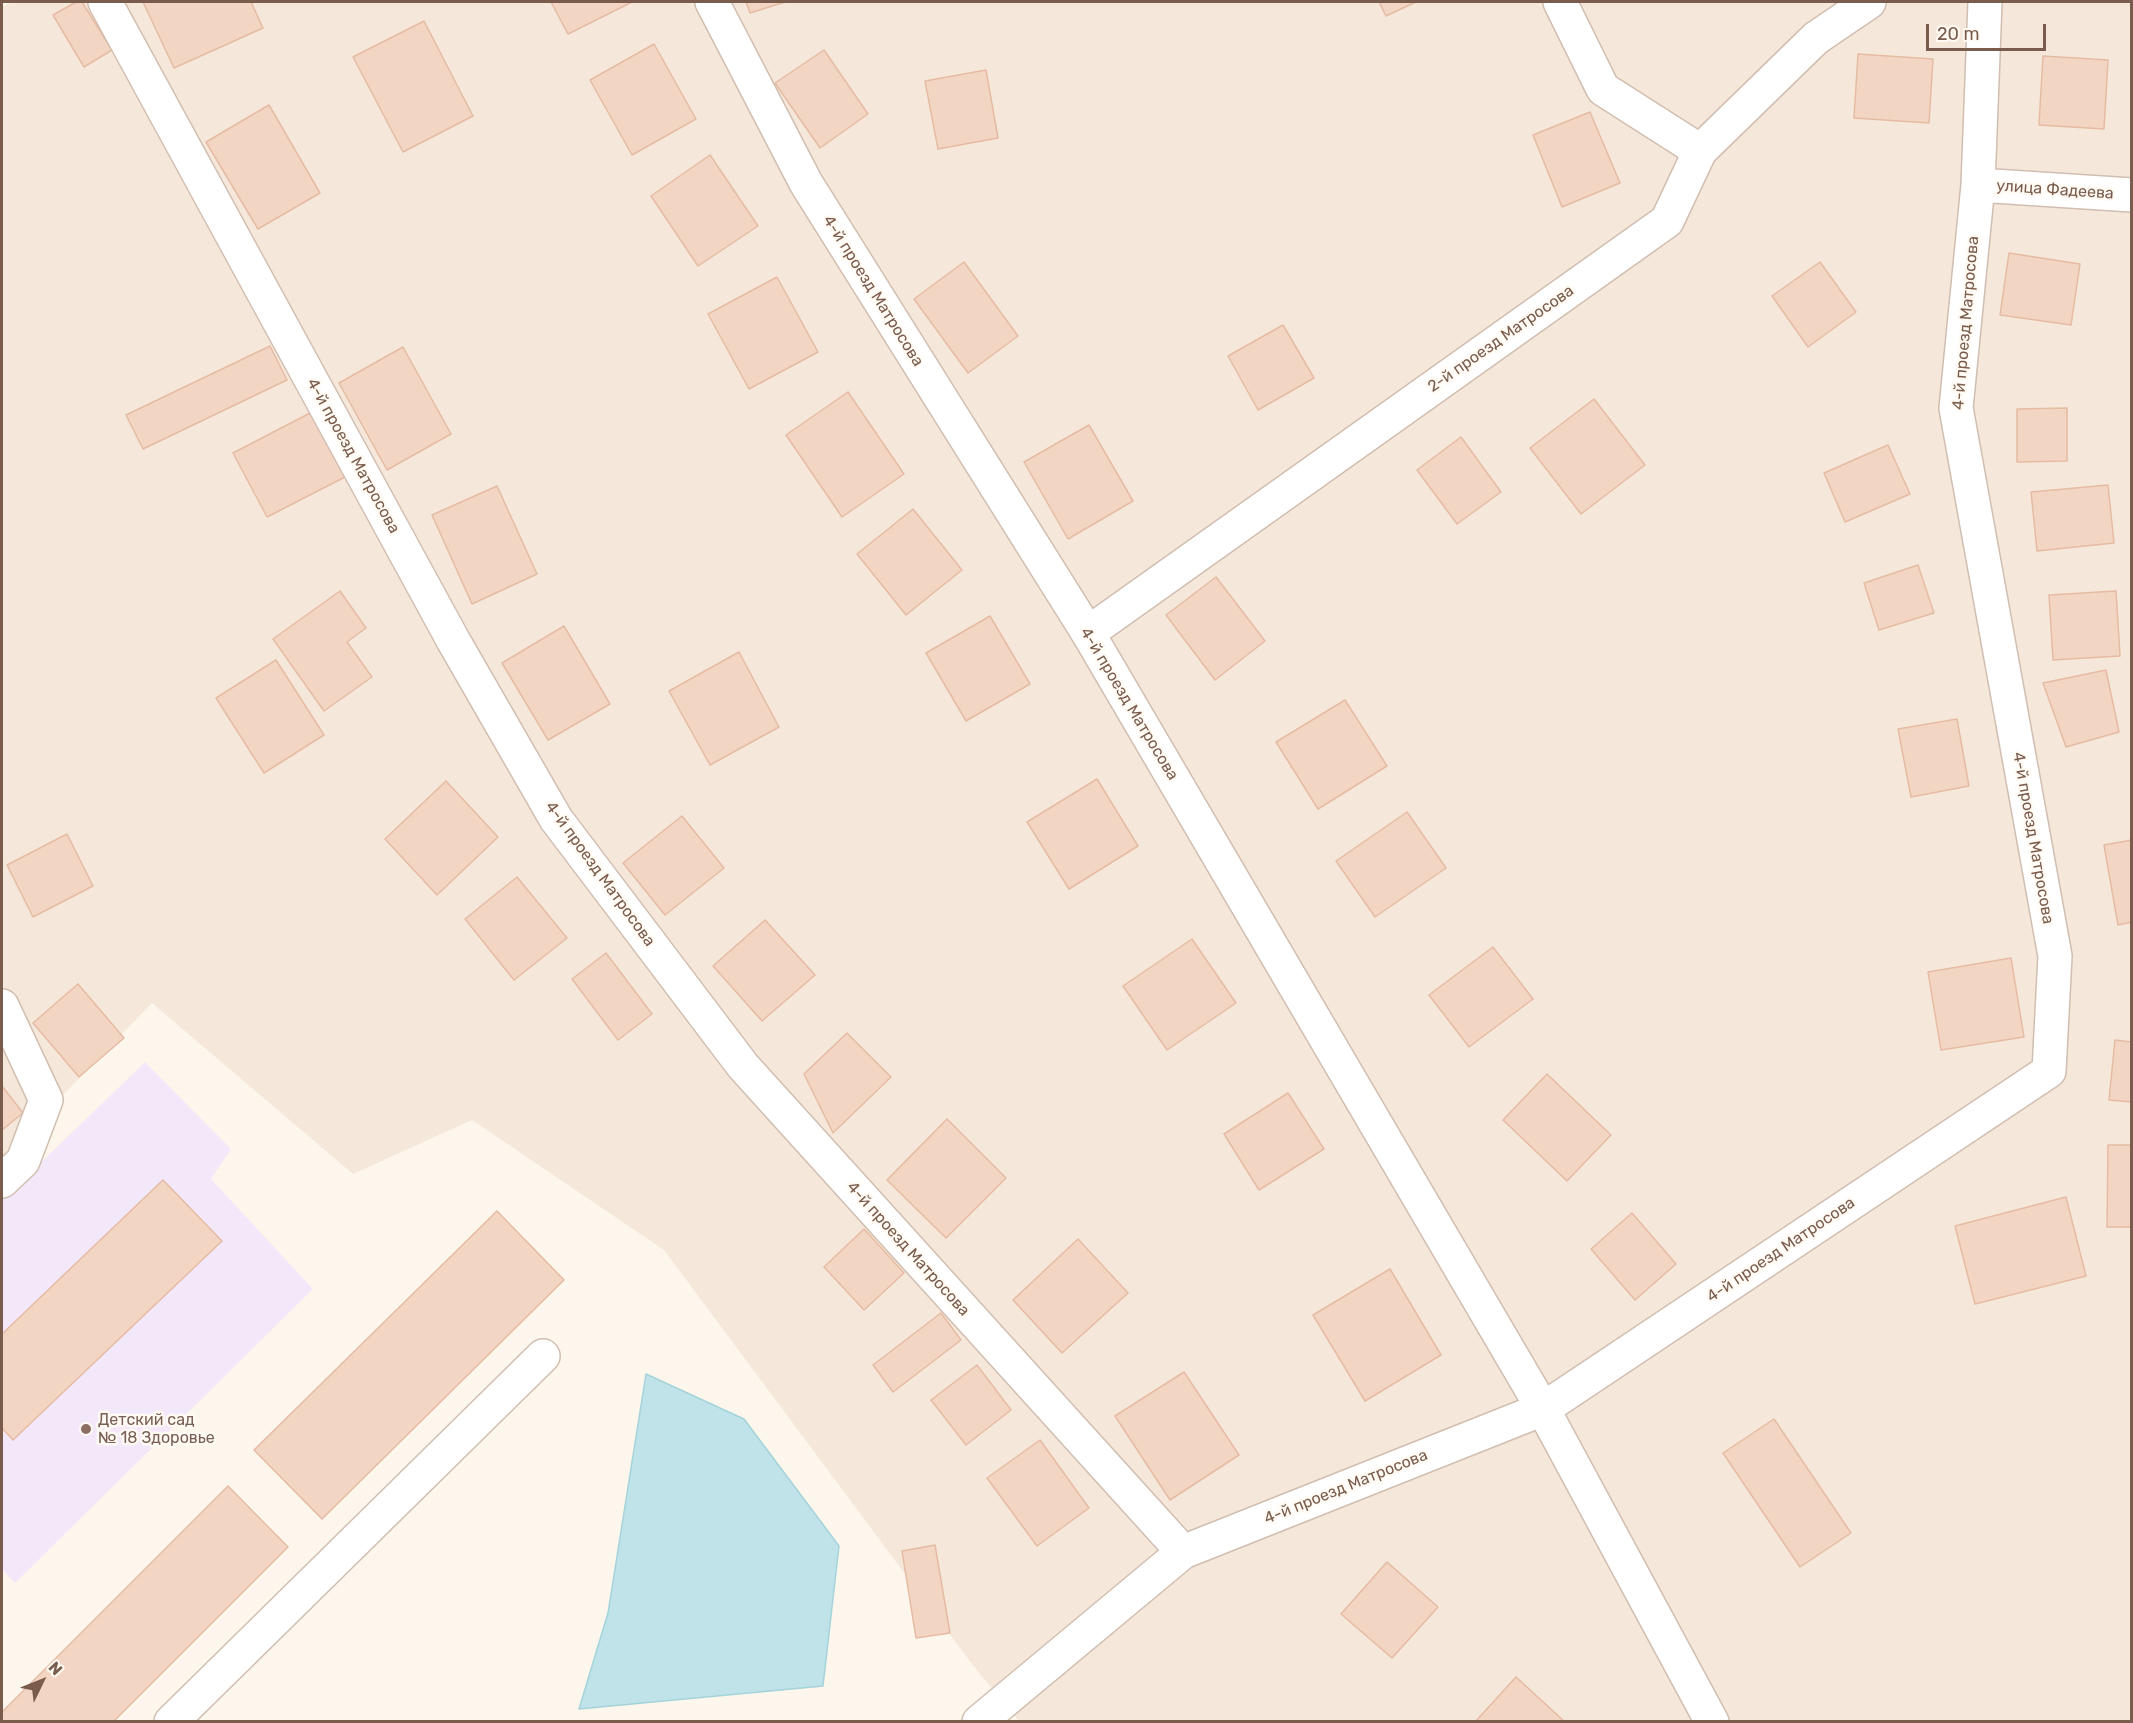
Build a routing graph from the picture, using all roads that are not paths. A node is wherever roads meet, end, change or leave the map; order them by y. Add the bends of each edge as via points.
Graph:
1 (105, 2) edge
2 (712, 2) edge
3 (1560, 2) edge
4 (1869, 2) edge
5 (1985, 2) edge
6 (1700, 151) junction
7 (1978, 185) junction
8 (2132, 195) edge
9 (1088, 633) junction
10 (2, 1006) edge
11 (2, 1181) edge
12 (543, 1356) dead end
13 (1543, 1409) junction
14 (1184, 1552) junction
15 (171, 1722) edge
16 (979, 1722) edge
17 (1712, 1722) edge

1 - 14 street, 4-й проезд Матросова via 453,640 556,819 743,1066
2 - 9 street, 4-й проезд Матросова via 806,183
3 - 6 street via 1603,89
4 - 6 street, 2-й проезд Матросова via 1816,38
5 - 7 street, 4-й проезд Матросова
6 - 9 street, 2-й проезд Матросова via 1667,221
7 - 8 street, улица Фадеева
7 - 13 street, 4-й проезд Матросова via 1956,408 2055,956 2049,1071
9 - 13 street, 4-й проезд Матросова
10 - 11 street via 46,1100 23,1161
12 - 15 street
13 - 14 street, 4-й проезд Матросова
13 - 17 street, 4-й проезд Матросова
14 - 16 street, 4-й проезд Матросова

